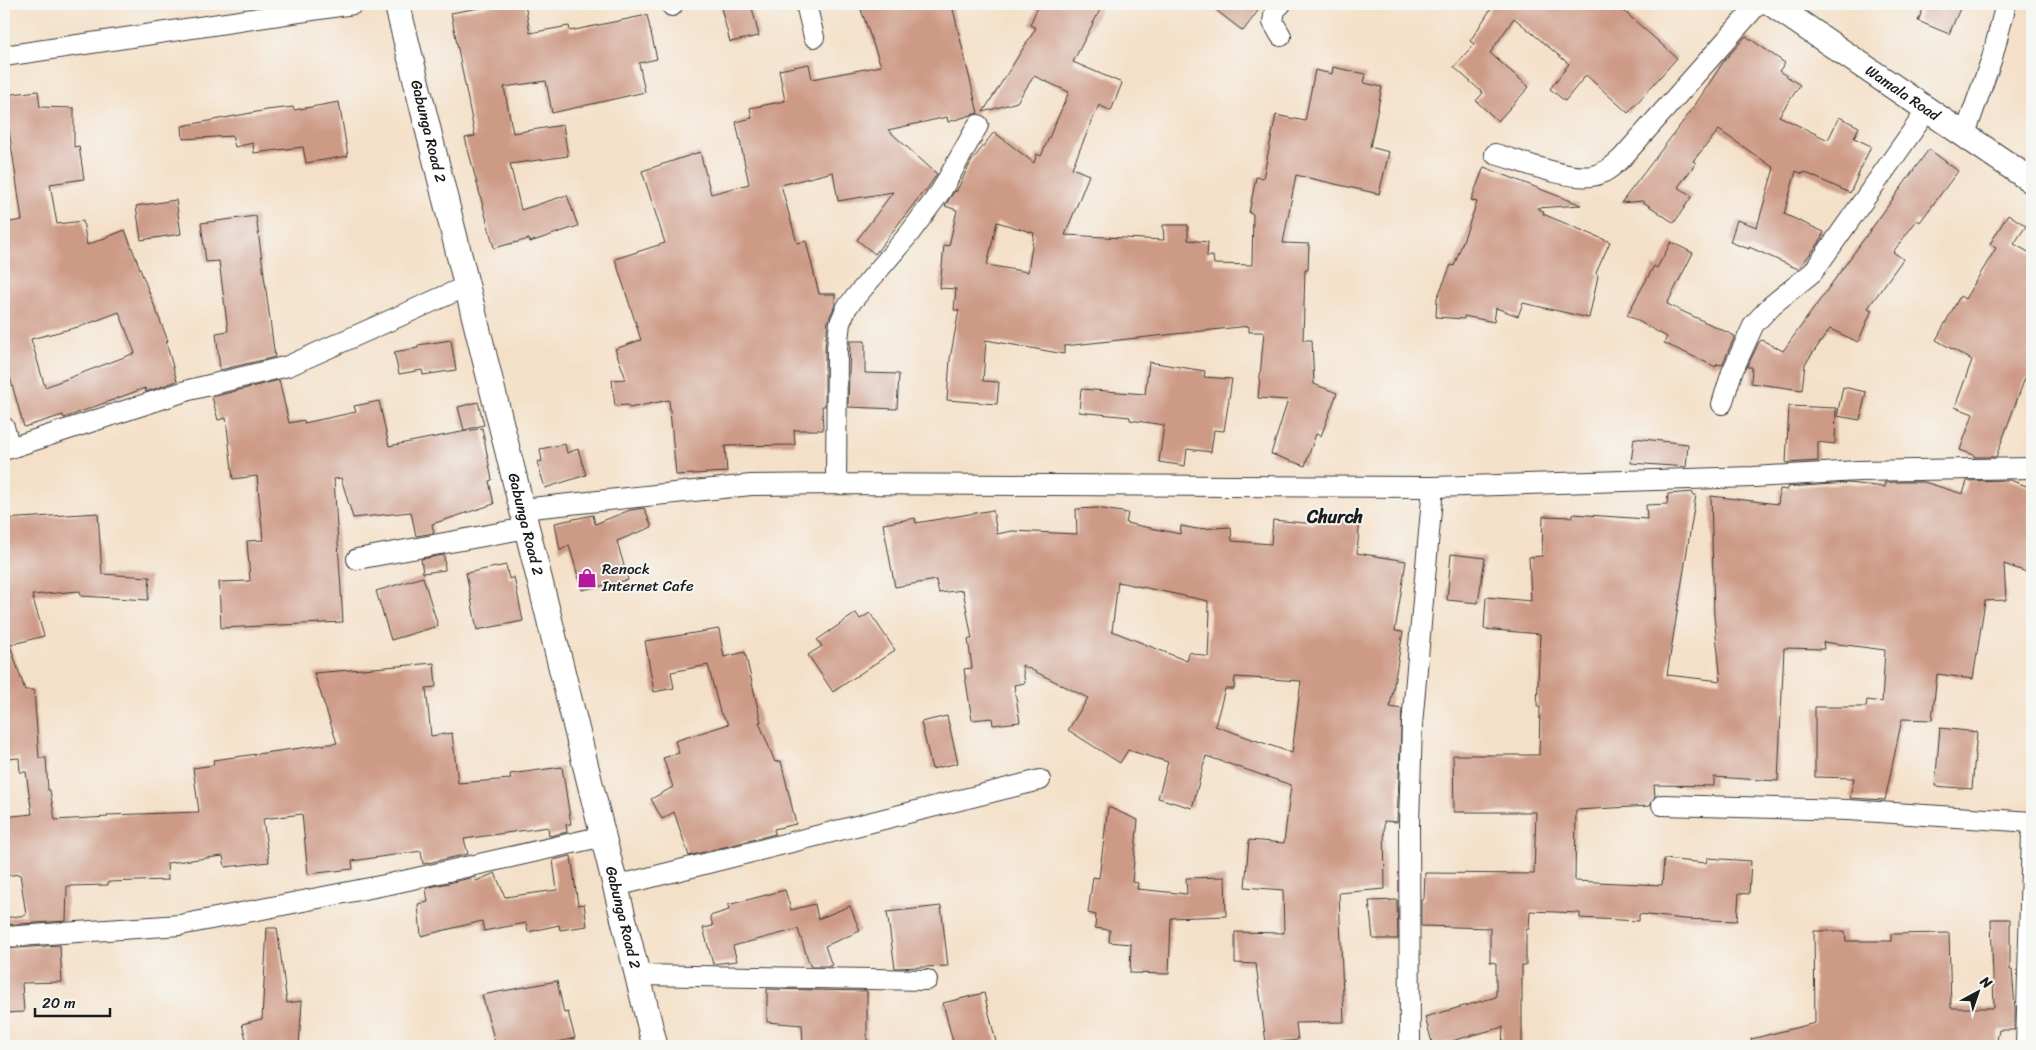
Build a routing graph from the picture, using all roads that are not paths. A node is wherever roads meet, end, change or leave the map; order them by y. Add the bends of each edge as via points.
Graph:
1 (353, 4) edge
2 (397, 4) edge
3 (806, 4) edge
4 (1281, 4) edge
5 (1758, 4) edge
6 (1772, 4) edge
7 (2006, 4) edge
8 (1281, 36) dead end
9 (814, 37) dead end
10 (4, 56) edge
11 (1928, 109) junction
12 (978, 125) dead end
13 (1965, 134) junction
14 (1494, 154) dead end
15 (2032, 181) edge
16 (467, 286) junction
17 (1722, 404) dead end
18 (4, 427) edge
19 (7, 449) edge
20 (2032, 468) edge
21 (836, 484) junction
22 (1433, 487) junction
23 (525, 519) junction
24 (357, 559) dead end
25 (1040, 780) dead end
26 (1662, 805) dead end
27 (2032, 822) edge
28 (2032, 833) edge
29 (604, 836) junction
30 (616, 886) junction
31 (4, 937) edge
32 (638, 975) junction
33 (927, 980) dead end
34 (2029, 992) edge
35 (655, 1046) edge
36 (1410, 1046) edge
37 (2026, 1046) edge

1 - 10 street
2 - 16 street, Gabunga Road 2
3 - 9 street
4 - 8 street via 1275,10 1272,22
5 - 14 street via 1607,171 1578,177
6 - 11 street, Wamala Road
7 - 13 street via 1992,58
11 - 13 street, Wamala Road
11 - 17 street via 1813,272 1754,324 1732,372
12 - 21 street via 941,191 847,307 840,323
13 - 15 street, Wamala Road
16 - 19 street via 288,366 189,390
16 - 23 street, Gabunga Road 2
18 - 19 street
20 - 22 street via 1858,471
21 - 22 street
21 - 23 street via 751,484
22 - 36 street via 1412,725
23 - 24 street
23 - 29 street, Gabunga Road 2
25 - 30 street
26 - 27 street via 1848,810
28 - 34 street
29 - 30 street, Gabunga Road 2
29 - 31 street via 390,884 180,925
30 - 32 street, Gabunga Road 2
32 - 33 street
32 - 35 street, Gabunga Road 2
34 - 37 street

